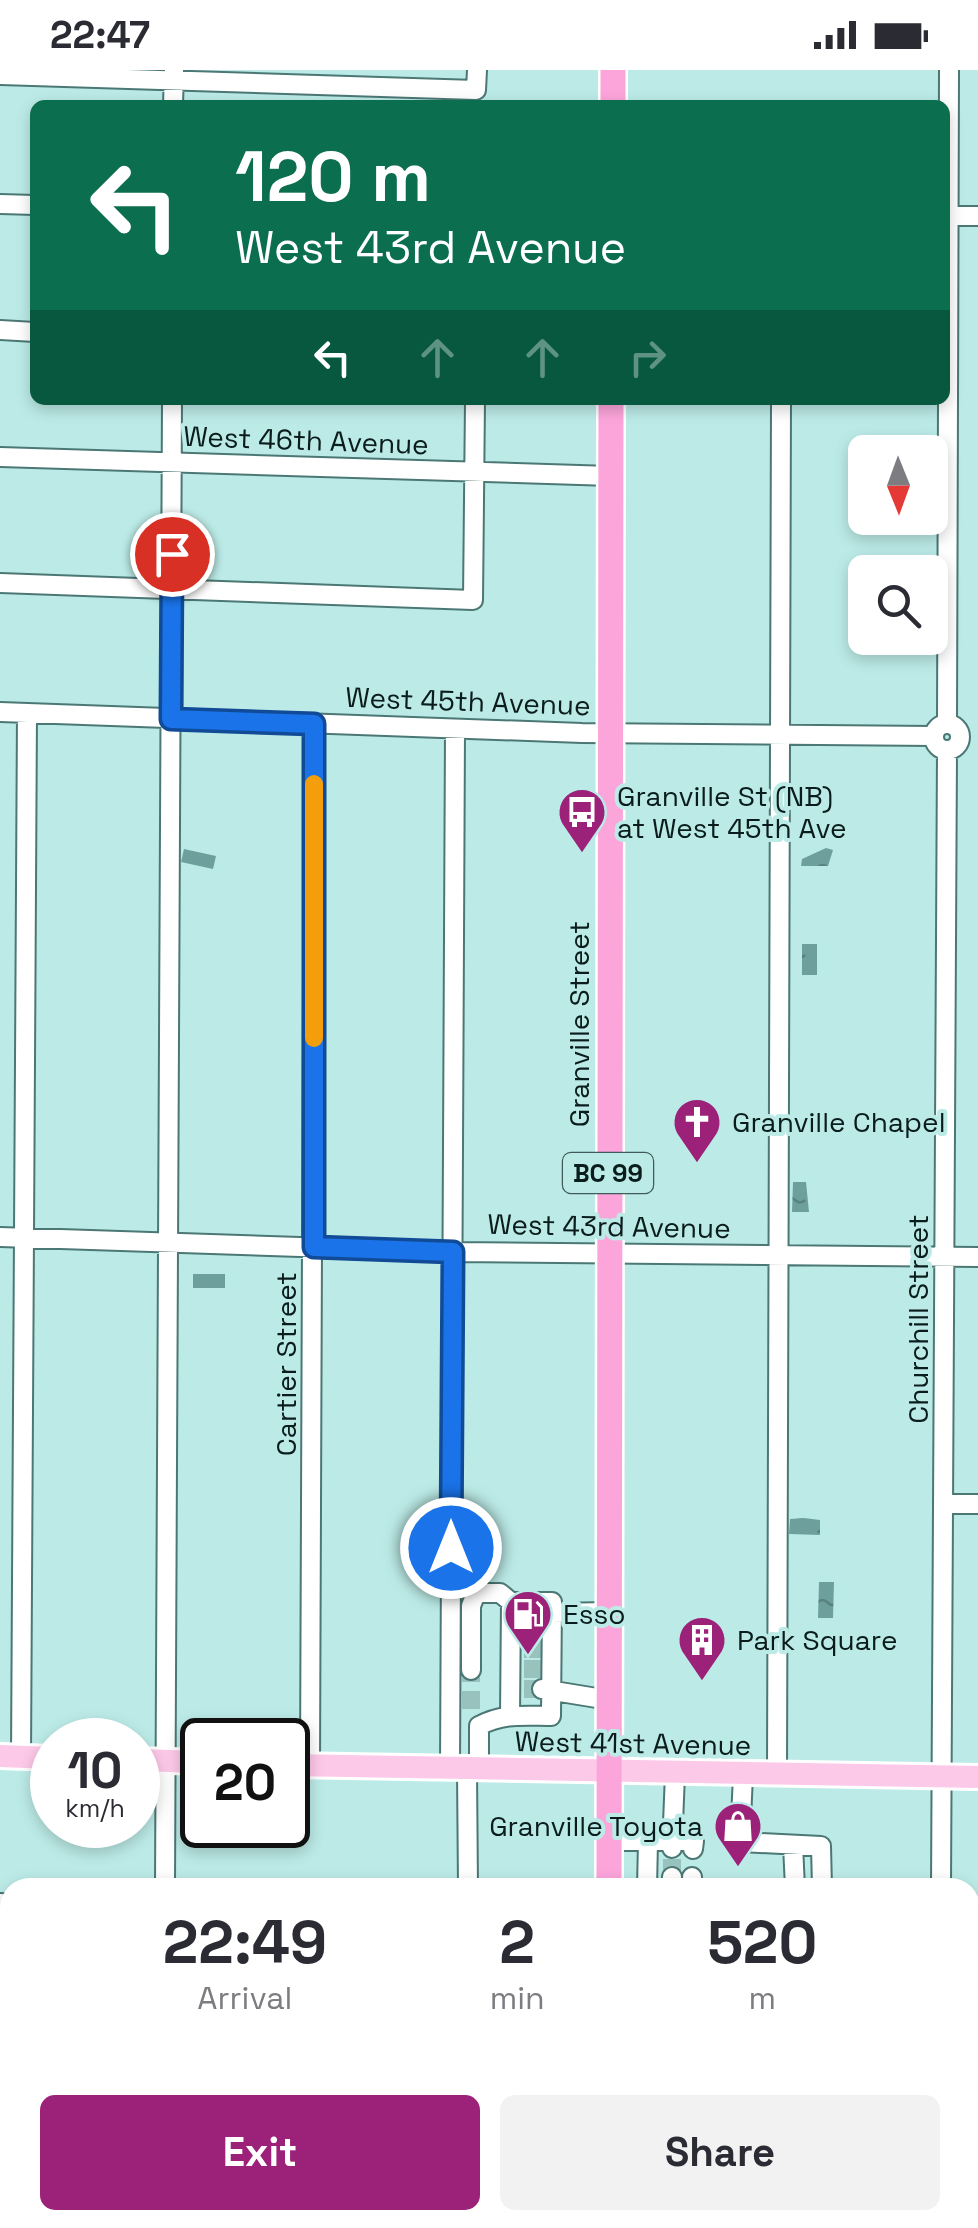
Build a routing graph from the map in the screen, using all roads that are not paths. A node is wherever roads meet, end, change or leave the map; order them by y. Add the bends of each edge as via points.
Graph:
1 (477, 70) edge
2 (613, 70) edge
3 (950, 70) edge
4 (0, 75) edge
5 (174, 76) edge
6 (613, 100) edge
7 (949, 100) edge
8 (0, 204) edge
9 (30, 205) edge
10 (950, 216) edge
11 (978, 216) edge
12 (0, 330) edge
13 (30, 332) edge
14 (172, 405) edge
15 (475, 405) edge
16 (612, 405) edge
17 (781, 405) edge
18 (949, 405) edge
19 (0, 457) edge
20 (172, 464) junction
21 (477, 473) junction
22 (611, 476) junction
23 (0, 584) edge
24 (172, 589) junction
25 (0, 712) edge
26 (27, 713) junction
27 (171, 719) junction
28 (314, 724) junction
29 (455, 729) junction
30 (610, 734) junction
31 (780, 735) junction
32 (953, 737) edge
33 (0, 1237) edge
34 (24, 1238) junction
35 (169, 1242) junction
36 (314, 1247) junction
37 (453, 1252) junction
38 (608, 1254) junction
39 (778, 1256) junction
40 (944, 1257) junction
41 (978, 1257) edge
42 (946, 1504) junction
43 (978, 1504) edge
44 (511, 1602) junction
45 (609, 1612) junction
46 (534, 1636) junction
47 (532, 1669) junction
48 (472, 1670) tunnel mouth
49 (532, 1689) junction
50 (609, 1700) junction
51 (510, 1716) junction
52 (300, 1718) edge
53 (10, 1756) edge
54 (160, 1761) edge
55 (166, 1761) junction
56 (180, 1761) edge
57 (310, 1765) edge
58 (466, 1771) junction
59 (610, 1773) junction
60 (674, 1774) junction
61 (742, 1775) junction
62 (777, 1775) junction
63 (942, 1777) junction
64 (978, 1777) edge
65 (609, 1840) junction
66 (648, 1841) junction
67 (672, 1845) junction
68 (793, 1845) junction
69 (694, 1850) dead end
70 (165, 1878) edge
71 (468, 1878) edge
72 (608, 1878) edge
73 (648, 1878) edge
74 (794, 1878) edge
75 (822, 1878) edge
76 (941, 1878) edge

1 - 5 street via 476,90
2 - 6 highway
3 - 7 street, Churchill Street
4 - 5 street
8 - 9 street
10 - 11 street
12 - 13 street
14 - 20 street
15 - 21 street
16 - 22 highway, Granville Street / BC 99
17 - 31 street
18 - 32 street, Churchill Street
19 - 20 street, West 46th Avenue
20 - 21 street, West 46th Avenue
20 - 24 street
21 - 22 street, West 46th Avenue
21 - 24 street via 474,600
22 - 30 highway, Granville Street / BC 99
23 - 24 street
24 - 27 street
25 - 26 street, West 45th Avenue
26 - 27 street, West 45th Avenue
26 - 34 street
27 - 28 street, West 45th Avenue
27 - 35 street
28 - 29 street, West 45th Avenue
28 - 36 street, Cartier Street
29 - 30 street, West 45th Avenue
29 - 37 street
30 - 31 street, West 45th Avenue
30 - 38 highway, Granville Street / BC 99
31 - 32 street, West 45th Avenue
31 - 39 street
32 - 40 street, Churchill Street
33 - 34 street, West 43rd Avenue
34 - 35 street, West 43rd Avenue
34 - 53 street
35 - 36 street, West 43rd Avenue
35 - 55 street
36 - 37 street, West 43rd Avenue
36 - 52 street, Cartier Street
37 - 38 street, West 43rd Avenue
37 - 58 street
38 - 39 street, West 43rd Avenue
38 - 45 highway, Granville Street / BC 99
39 - 40 street, West 43rd Avenue
39 - 62 street
40 - 41 street, West 43rd Avenue
40 - 42 street, Churchill Street
42 - 43 street
42 - 63 street, Churchill Street
44 - 46 street
44 - 46 street via 552,1602
44 - 48 street via 500,1593 476,1593
45 - 46 street
45 - 50 highway, Granville Street / BC 99
46 - 47 street
46 - 47 street
47 - 49 street
47 - 49 street
49 - 50 street
49 - 51 street
49 - 51 street via 551,1716
50 - 59 highway, Granville Street / BC 99
51 - 58 street via 475,1718
54 - 55 main road
55 - 56 main road
55 - 70 street
57 - 58 main road, West 41st Avenue
58 - 59 main road, West 41st Avenue
58 - 71 street
59 - 60 main road, West 41st Avenue
59 - 65 highway, Granville Street / BC 99
60 - 61 main road, West 41st Avenue
60 - 67 street
61 - 62 main road, West 41st Avenue
61 - 68 street via 740,1842
62 - 63 main road, West 41st Avenue
63 - 64 main road, West 41st Avenue
63 - 76 street, Churchill Street
65 - 66 street
65 - 72 highway, Granville Street / BC 99
66 - 67 street
66 - 73 street
67 - 69 street via 694,1841
68 - 74 street
68 - 75 street via 821,1846

